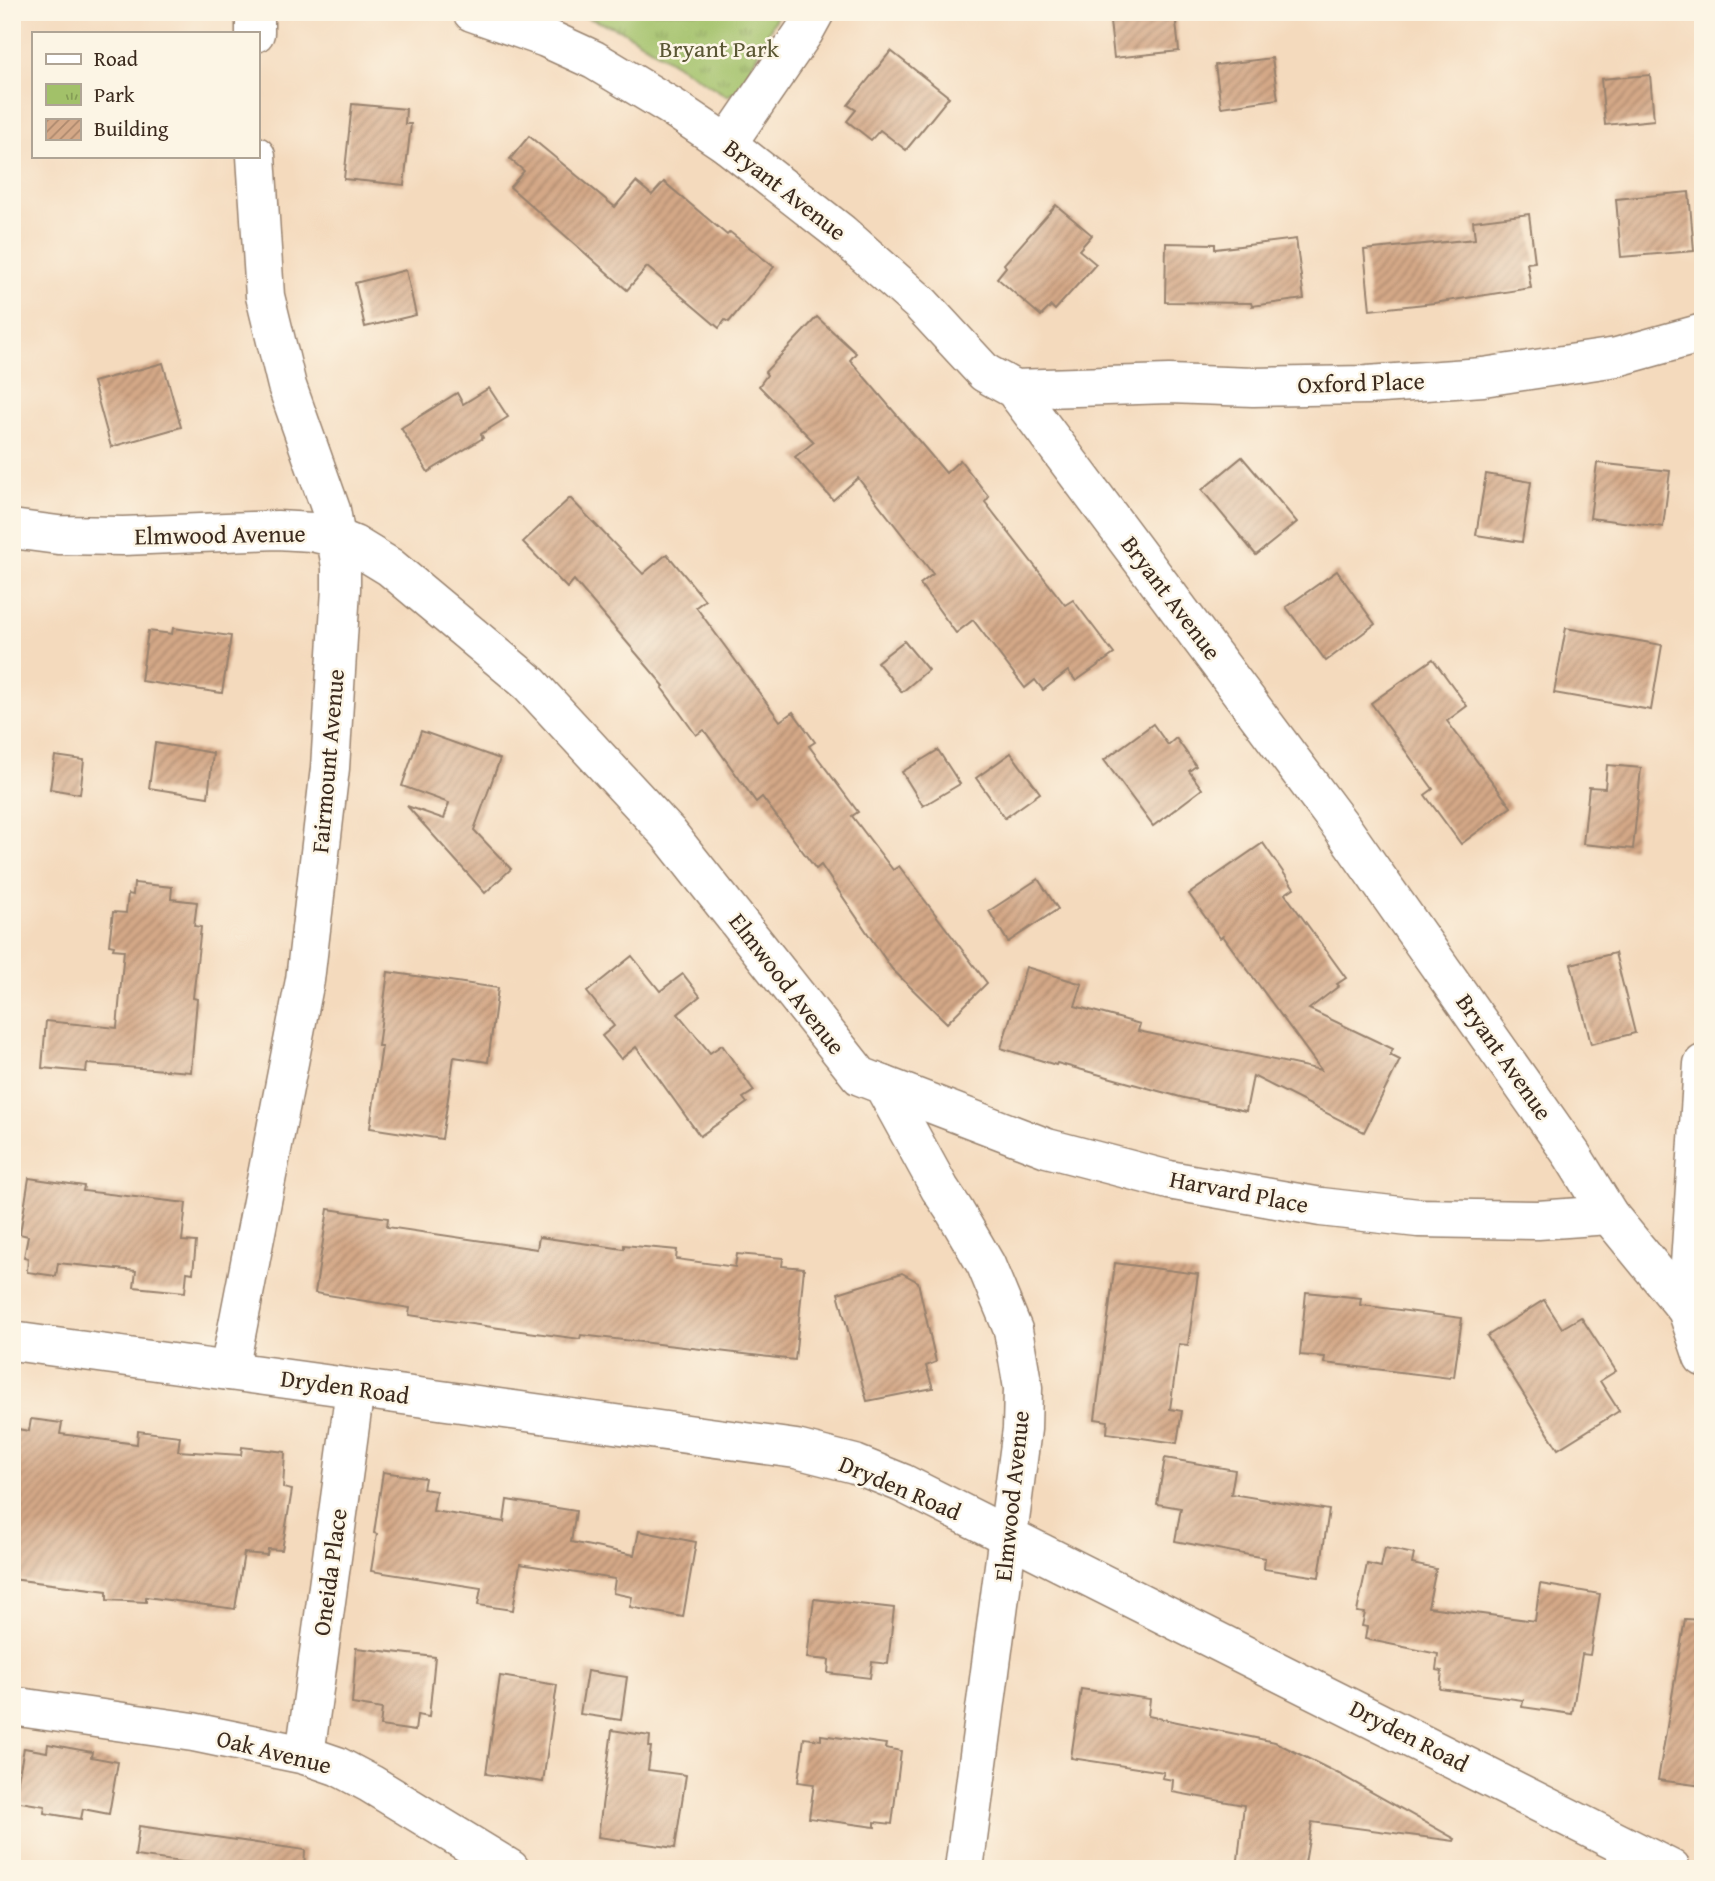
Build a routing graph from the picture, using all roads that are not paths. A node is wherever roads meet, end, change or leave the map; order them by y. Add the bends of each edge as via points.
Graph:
1 (255, 12) edge
2 (472, 12) edge
3 (815, 12) edge
4 (255, 32) edge
5 (727, 144) junction
6 (256, 158) edge
7 (1703, 333) edge
8 (1014, 389) junction
9 (12, 529) edge
10 (337, 538) junction
11 (1703, 1064) edge
12 (883, 1085) junction
13 (1609, 1214) junction
14 (1686, 1310) junction
15 (12, 1341) edge
16 (1703, 1357) edge
17 (229, 1371) junction
18 (355, 1388) junction
19 (1008, 1537) junction
20 (12, 1706) edge
21 (305, 1755) junction
22 (510, 1869) edge
23 (964, 1869) edge
24 (1671, 1869) edge

1 - 4 street
2 - 5 street, Bryant Avenue via 594,60
3 - 5 street
5 - 8 street, Bryant Avenue via 841,233 921,304 985,373
6 - 10 street, Fairmount Avenue via 262,261 272,330
7 - 8 street, Oxford Place via 1618,357 1483,377 1367,385
8 - 13 street, Bryant Avenue via 1343,829
9 - 10 street, Elmwood Avenue via 123,536 277,530
10 - 12 street, Elmwood Avenue via 390,567 530,684 668,833 860,1076
10 - 17 street, Fairmount Avenue via 341,589 330,768 305,981
11 - 14 street
12 - 13 street, Harvard Place via 1047,1148 1169,1180 1321,1207 1432,1218 1538,1220
12 - 19 street, Elmwood Avenue via 986,1265 1013,1329 1023,1388
13 - 14 street, Bryant Avenue
14 - 16 street, Bryant Avenue
15 - 17 street, Dryden Road
17 - 18 street, Dryden Road
18 - 19 street, Dryden Road via 796,1449 855,1464 902,1483
18 - 21 street, Oneida Place
19 - 23 street, Elmwood Avenue
19 - 24 street, Dryden Road
20 - 21 street, Oak Avenue via 193,1732
21 - 22 street, Oak Avenue via 371,1784

